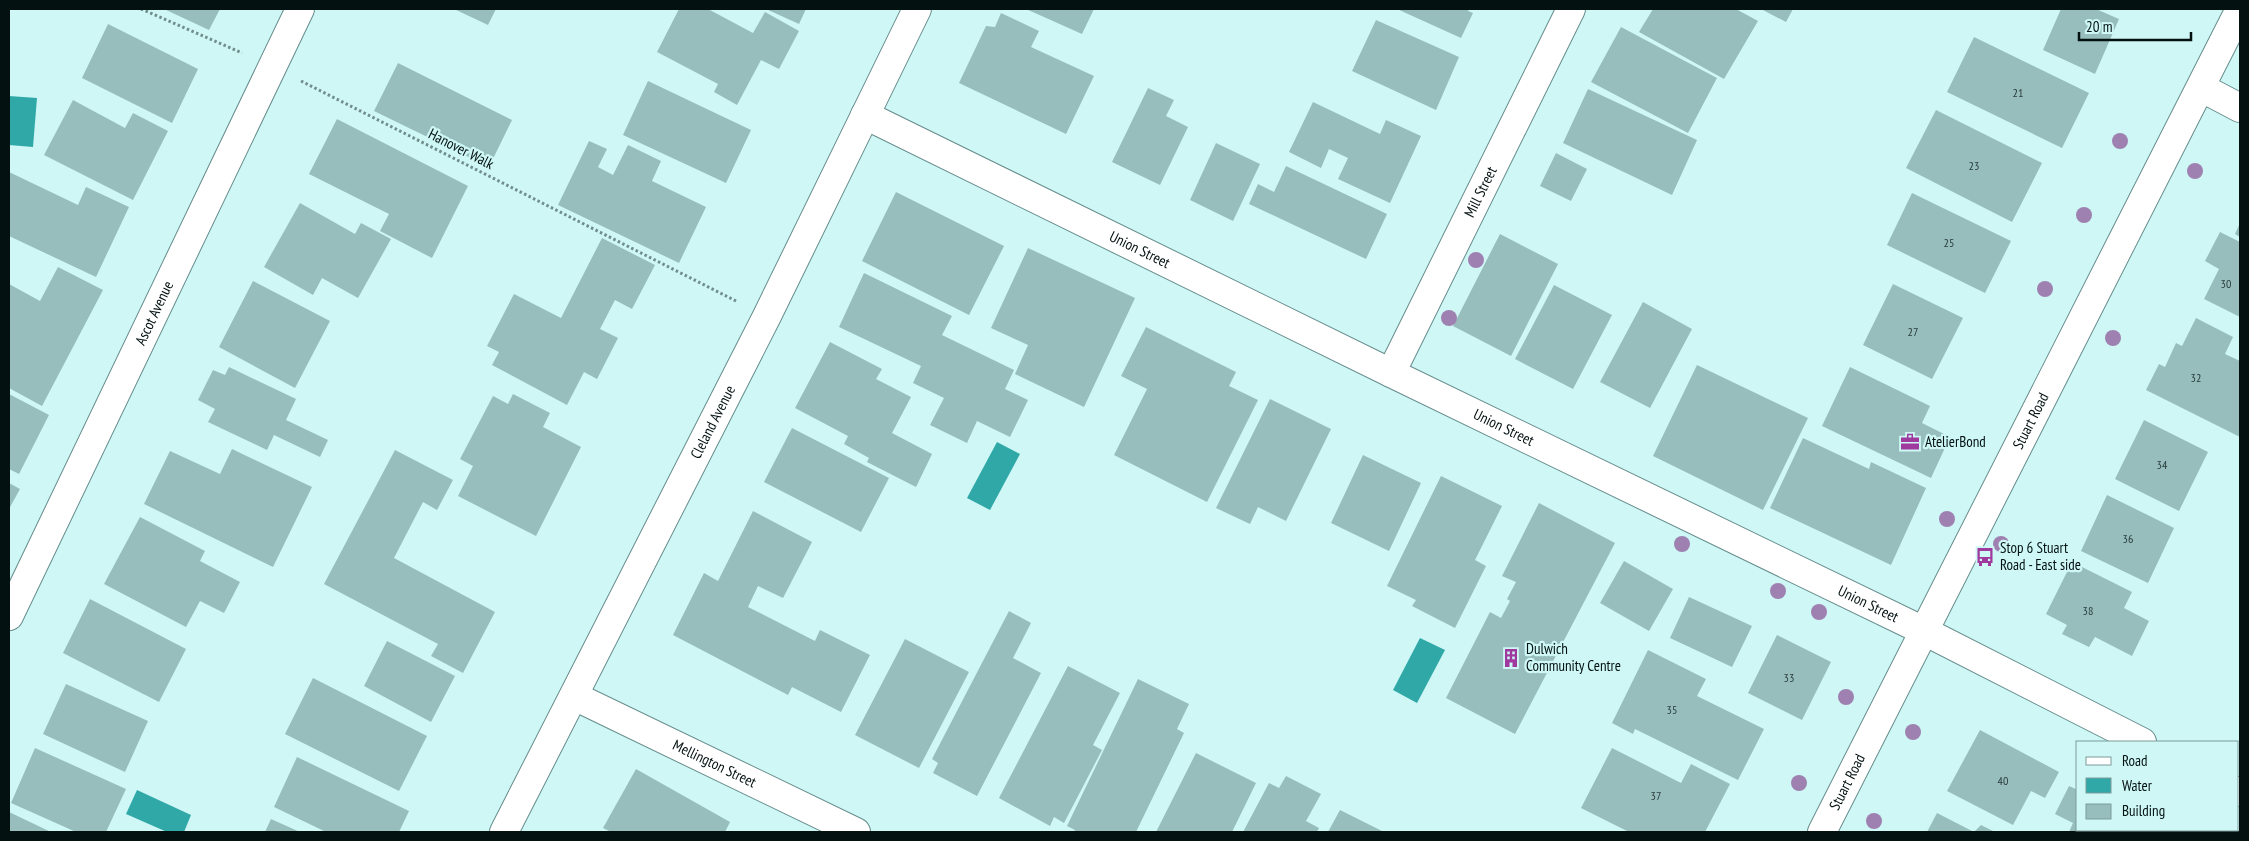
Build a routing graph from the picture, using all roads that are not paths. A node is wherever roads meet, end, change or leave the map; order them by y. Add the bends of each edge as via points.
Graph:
1 (300, 9) edge
2 (917, 9) edge
3 (1571, 9) edge
4 (2240, 9) edge
5 (2202, 88) junction
6 (2240, 108) edge
7 (865, 115) junction
8 (1391, 373) junction
9 (9, 616) edge
10 (1924, 631) junction
11 (574, 696) junction
12 (2140, 741) edge
13 (504, 832) edge
14 (856, 832) edge
15 (1822, 832) edge

1 - 9 street, Ascot Avenue
2 - 7 street, Cleland Avenue
3 - 8 street, Mill Street
4 - 5 street, Stuart Road
5 - 6 street
5 - 10 street, Stuart Road
7 - 8 street, Union Street
7 - 11 street, Cleland Avenue
8 - 10 street, Union Street
10 - 12 street, Union Street
10 - 15 street, Stuart Road
11 - 13 street, Cleland Avenue
11 - 14 street, Mellington Street

